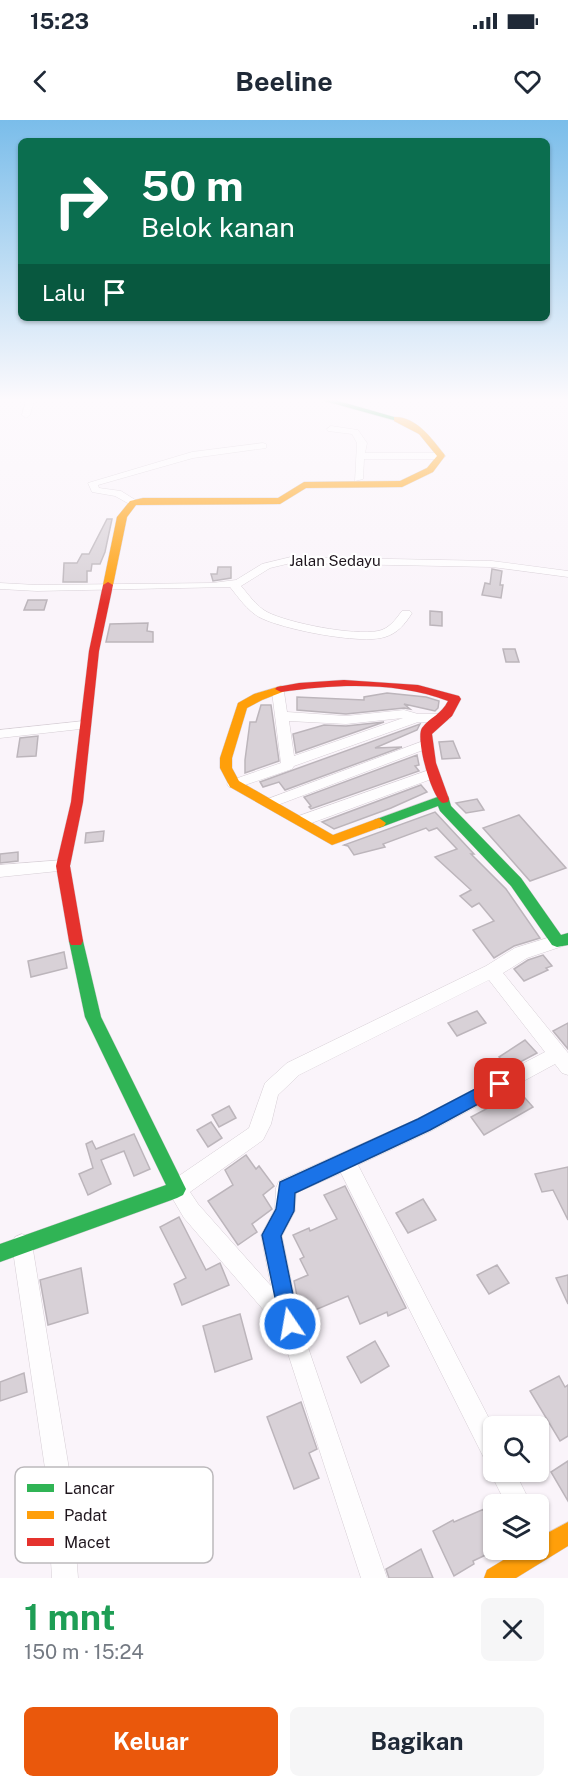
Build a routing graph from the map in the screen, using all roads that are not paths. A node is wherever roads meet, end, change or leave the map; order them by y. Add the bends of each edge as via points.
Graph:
1 (157, 466) edge
2 (359, 466) edge
3 (434, 466) edge
4 (358, 479) dead end
5 (134, 503) junction
6 (568, 574) edge
7 (233, 584) junction
8 (0, 586) edge
9 (106, 587) junction
10 (406, 614) dead end
11 (278, 692) junction
12 (280, 716) junction
13 (417, 718) junction
14 (444, 718) junction
15 (84, 725) junction
16 (0, 734) edge
17 (426, 744) junction
18 (288, 763) junction
19 (432, 774) junction
20 (234, 784) junction
21 (442, 799) junction
22 (270, 803) junction
23 (301, 821) junction
24 (63, 866) junction
25 (0, 871) edge
26 (562, 940) edge
27 (492, 971) junction
28 (563, 1060) edge
29 (346, 1162) junction
30 (177, 1189) junction
31 (21, 1244) junction
32 (0, 1253) edge
33 (290, 1324) junction
34 (483, 1432) edge
35 (57, 1467) edge
36 (568, 1533) edge
37 (549, 1542) edge
38 (521, 1560) edge
39 (64, 1563) edge
40 (65, 1578) edge
41 (374, 1578) edge
42 (495, 1578) edge

1 - 5 street via 93,483 95,490 118,493
2 - 4 street
3 - 5 street via 402,484 304,485 280,501
5 - 9 street via 122,517
6 - 7 street, Jalan Sedayu via 492,564 291,560 266,566
7 - 9 street, Jalan Sedayu
7 - 10 street via 266,616 308,627 380,635 395,627
8 - 9 street, Jalan Sedayu
9 - 15 street
11 - 12 street
11 - 14 street via 295,686 400,685 438,690 455,699
11 - 20 street via 244,703 226,758
12 - 13 street via 346,720 404,714
12 - 18 street
13 - 14 street
13 - 18 street
14 - 17 street via 427,730
15 - 16 street
15 - 24 street via 77,802
17 - 19 street
17 - 22 street
18 - 20 street
19 - 21 street
19 - 23 street
20 - 22 street
21 - 23 street via 335,840 327,839
21 - 26 street
22 - 23 street
24 - 25 street
24 - 30 street via 93,1017
26 - 27 street via 521,953
27 - 28 street
27 - 30 street via 293,1069 268,1094 262,1126 256,1134
28 - 29 street
29 - 33 street via 286,1188 285,1211 271,1235
29 - 34 street
30 - 31 street
30 - 33 street via 191,1211
31 - 32 street
31 - 35 street
33 - 41 street
36 - 37 street
38 - 42 street
39 - 40 street

